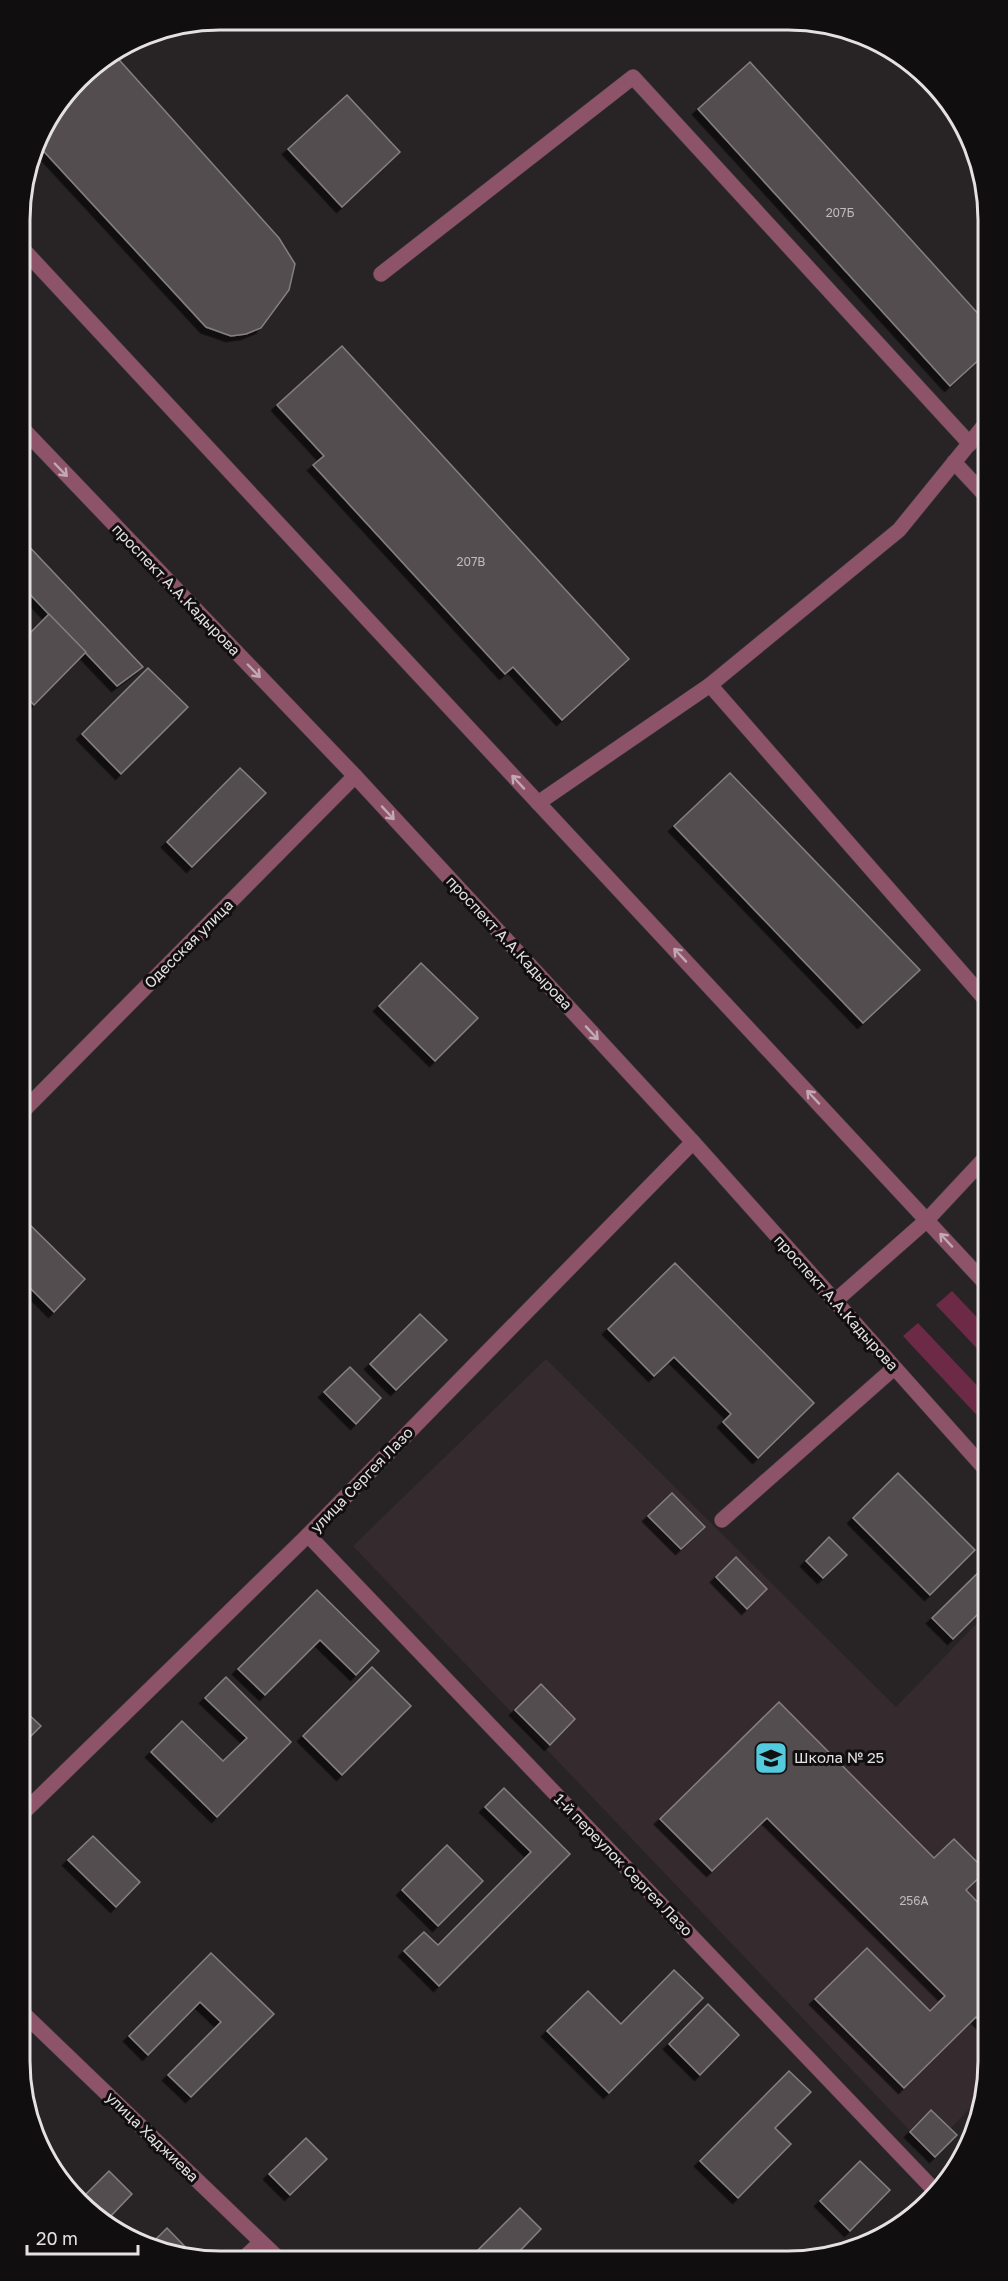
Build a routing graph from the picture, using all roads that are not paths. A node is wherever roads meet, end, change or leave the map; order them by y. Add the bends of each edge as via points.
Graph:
1 (30, 257) edge
2 (381, 274) dead end
3 (978, 433) edge
4 (30, 443) edge
5 (970, 444) junction
6 (954, 462) junction
7 (978, 488) edge
8 (710, 685) junction
9 (355, 776) junction
10 (538, 803) junction
11 (978, 991) edge
12 (30, 1104) edge
13 (693, 1142) junction
14 (978, 1165) edge
15 (927, 1220) junction
16 (978, 1275) edge
17 (834, 1302) junction
18 (894, 1368) junction
19 (978, 1461) edge
20 (722, 1520) dead end
21 (308, 1535) junction
22 (30, 1806) edge
23 (30, 2020) edge
24 (931, 2186) edge
25 (261, 2242) junction
26 (251, 2251) edge
27 (271, 2251) edge

10 -> 1 street
2 - 5 street via 633,77
3 - 5 street
4 -> 9 street, проспект А.А.Кадырова
5 - 6 street
6 - 7 street
6 - 8 street via 899,530
8 - 10 street
8 - 11 street
9 - 12 street, Одесская улица
9 -> 13 street, проспект А.А.Кадырова
15 -> 10 street
13 - 17 street, проспект А.А.Кадырова
13 - 21 street, улица Сергея Лазо
14 - 15 street
16 -> 15 street
15 - 17 street
17 - 18 street, проспект А.А.Кадырова
18 - 19 street, проспект А.А.Кадырова
18 - 20 street
21 - 22 street, улица Сергея Лазо
21 - 24 street, 1-й переулок Сергея Лазо
23 - 25 street, улица Хаджиева
25 - 26 street
25 - 27 street, улица Хаджиева

